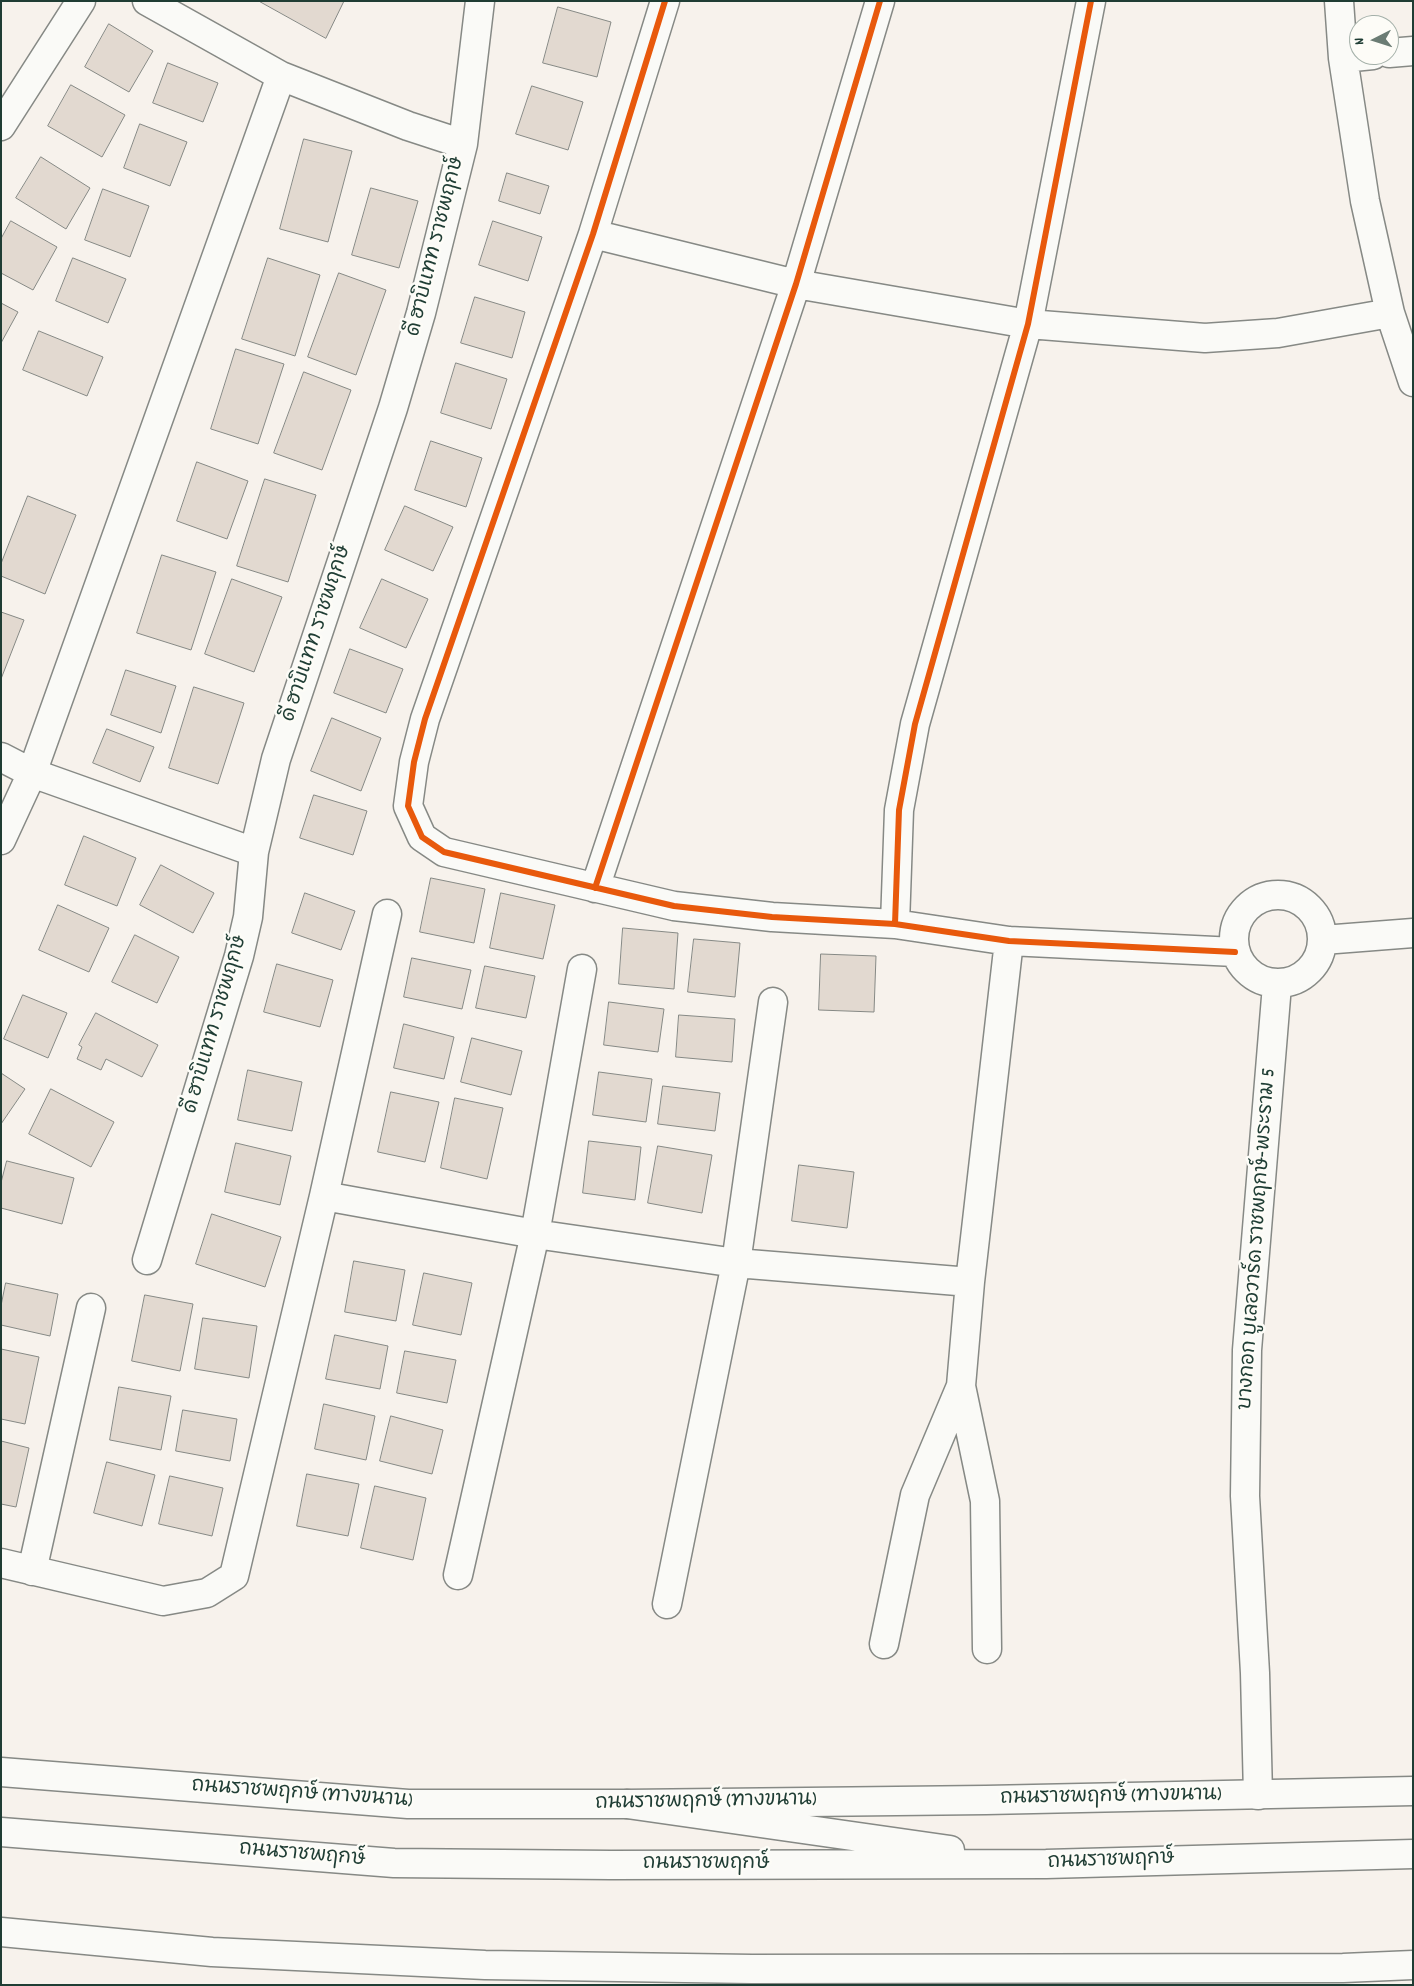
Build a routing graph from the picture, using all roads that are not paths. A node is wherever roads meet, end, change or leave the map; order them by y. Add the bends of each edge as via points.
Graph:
1 (80, 1) edge
2 (147, 1) edge
3 (480, 1) edge
4 (665, 1) edge
5 (880, 1) edge
6 (1091, 1) edge
7 (1339, 1) edge
8 (1413, 51) edge
9 (1399, 52) edge
10 (1349, 57) edge
11 (1343, 58) junction
12 (281, 76) junction
13 (1, 126) edge
14 (464, 144) junction
15 (593, 234) junction
16 (796, 284) junction
17 (1390, 313) junction
18 (1028, 324) junction
19 (1413, 382) edge
20 (1, 758) edge
21 (32, 773) junction
22 (1, 840) edge
23 (254, 852) junction
24 (595, 888) junction
25 (387, 914) dead end
26 (895, 924) junction
27 (1413, 933) edge
28 (1323, 940) junction
29 (1009, 941) junction
30 (1234, 952) junction
31 (582, 970) dead end
32 (1277, 985) junction
33 (772, 1002) dead end
34 (324, 1196) junction
35 (535, 1234) junction
36 (148, 1260) dead end
37 (736, 1264) junction
38 (970, 1282) junction
39 (91, 1308) dead end
40 (961, 1386) junction
41 (1, 1563) edge
42 (32, 1571) junction
43 (458, 1575) dead end
44 (667, 1604) dead end
45 (884, 1644) dead end
46 (987, 1649) dead end
47 (1, 1772) edge
48 (1413, 1791) edge
49 (1258, 1795) junction
50 (627, 1804) junction
51 (1, 1832) edge
52 (1413, 1854) edge
53 (1046, 1864) junction
54 (1, 1932) edge
55 (1413, 1965) edge

1 - 13 street
2 - 12 street, ดี ฮาบิแทท ราชพฤกษ์
3 - 14 street
4 - 15 street
5 - 16 street
6 - 18 street
7 - 11 street
8 - 9 street
10 - 11 street
11 - 17 street via 1365,201
12 - 14 street, ดี ฮาบิแทท ราชพฤกษ์ via 408,126
12 - 21 street
14 - 23 street, ดี ฮาบิแทท ราชพฤกษ์ via 393,408 276,759
15 - 16 street
15 - 24 street via 425,719 414,762 408,806 422,837 444,852
16 - 18 street
16 - 24 street
17 - 18 street via 1278,333 1205,338
17 - 19 street
18 - 26 street via 915,724 899,810
20 - 21 street
21 - 22 street
21 - 23 street
23 - 36 street, ดี ฮาบิแทท ราชพฤกษ์ via 248,917 239,956
24 - 26 street via 674,906 772,917
25 - 34 street
26 - 29 street
27 - 28 street
28 - 30 street via 1316,915 1297,898 1272,894 1249,904 1234,926
28 - 32 street via 1317,962 1300,979
29 - 30 street
29 - 38 street
30 - 32 street via 1243,969 1259,980
31 - 35 street
32 - 49 street, บางกอก บูเลอวาร์ด ราชพฤกษ์-พระราม 5 via 1247,1350 1245,1496
33 - 37 street
34 - 35 street
34 - 42 street via 234,1576 207,1593 162,1601
35 - 37 street
35 - 43 street
37 - 38 street
37 - 44 street
38 - 40 street
39 - 42 street
40 - 45 street via 915,1495
40 - 46 street via 985,1501
41 - 42 street
47 - 50 street, ถนนราชพฤกษ์ (ทางขนาน) via 408,1804
48 - 49 street, ถนนราชพฤกษ์ (ทางขนาน)
49 - 50 street, ถนนราชพฤกษ์ (ทางขนาน)
50 - 53 street
51 - 53 street, ถนนราชพฤกษ์ via 394,1863
52 - 53 street, ถนนราชพฤกษ์
54 - 55 street via 212,1952 485,1966 772,1969

